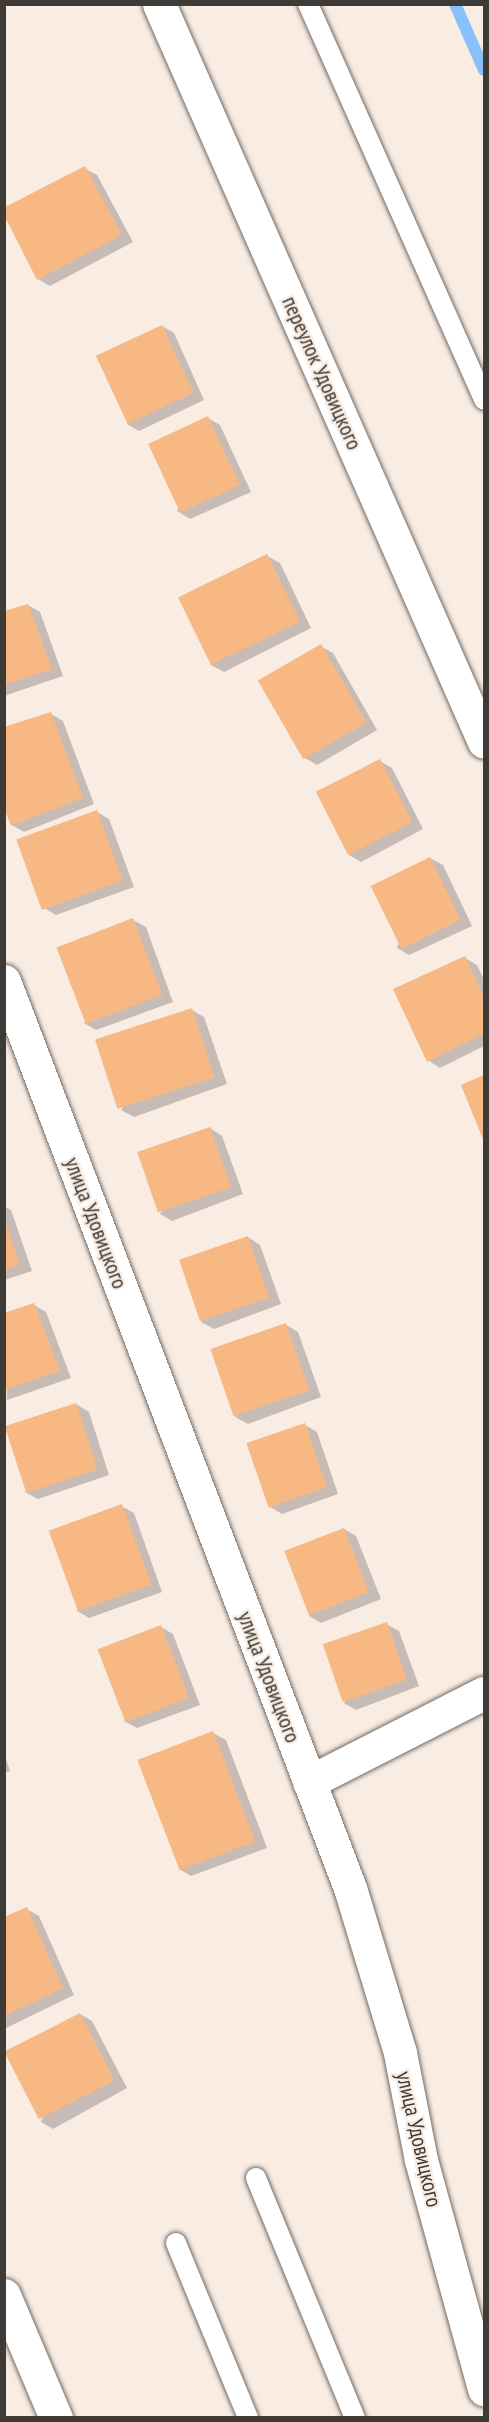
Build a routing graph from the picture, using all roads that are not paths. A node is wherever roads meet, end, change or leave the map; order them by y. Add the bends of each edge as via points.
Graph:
1 (159, 4) edge
2 (308, 4) edge
3 (484, 400) edge
4 (484, 742) edge
5 (4, 981) edge
6 (484, 1693) edge
7 (309, 1782) junction
8 (256, 2178) dead end
9 (177, 2243) dead end
10 (4, 2295) edge
11 (484, 2389) edge
12 (56, 2418) edge
13 (248, 2418) edge
14 (355, 2418) edge

1 - 4 street, переулок Удовицкого
2 - 3 lane
5 - 7 street, улица Удовицкого
6 - 7 street
7 - 11 street, улица Удовицкого via 350,1888 400,2053 421,2160
8 - 14 lane
9 - 13 lane
10 - 12 street

